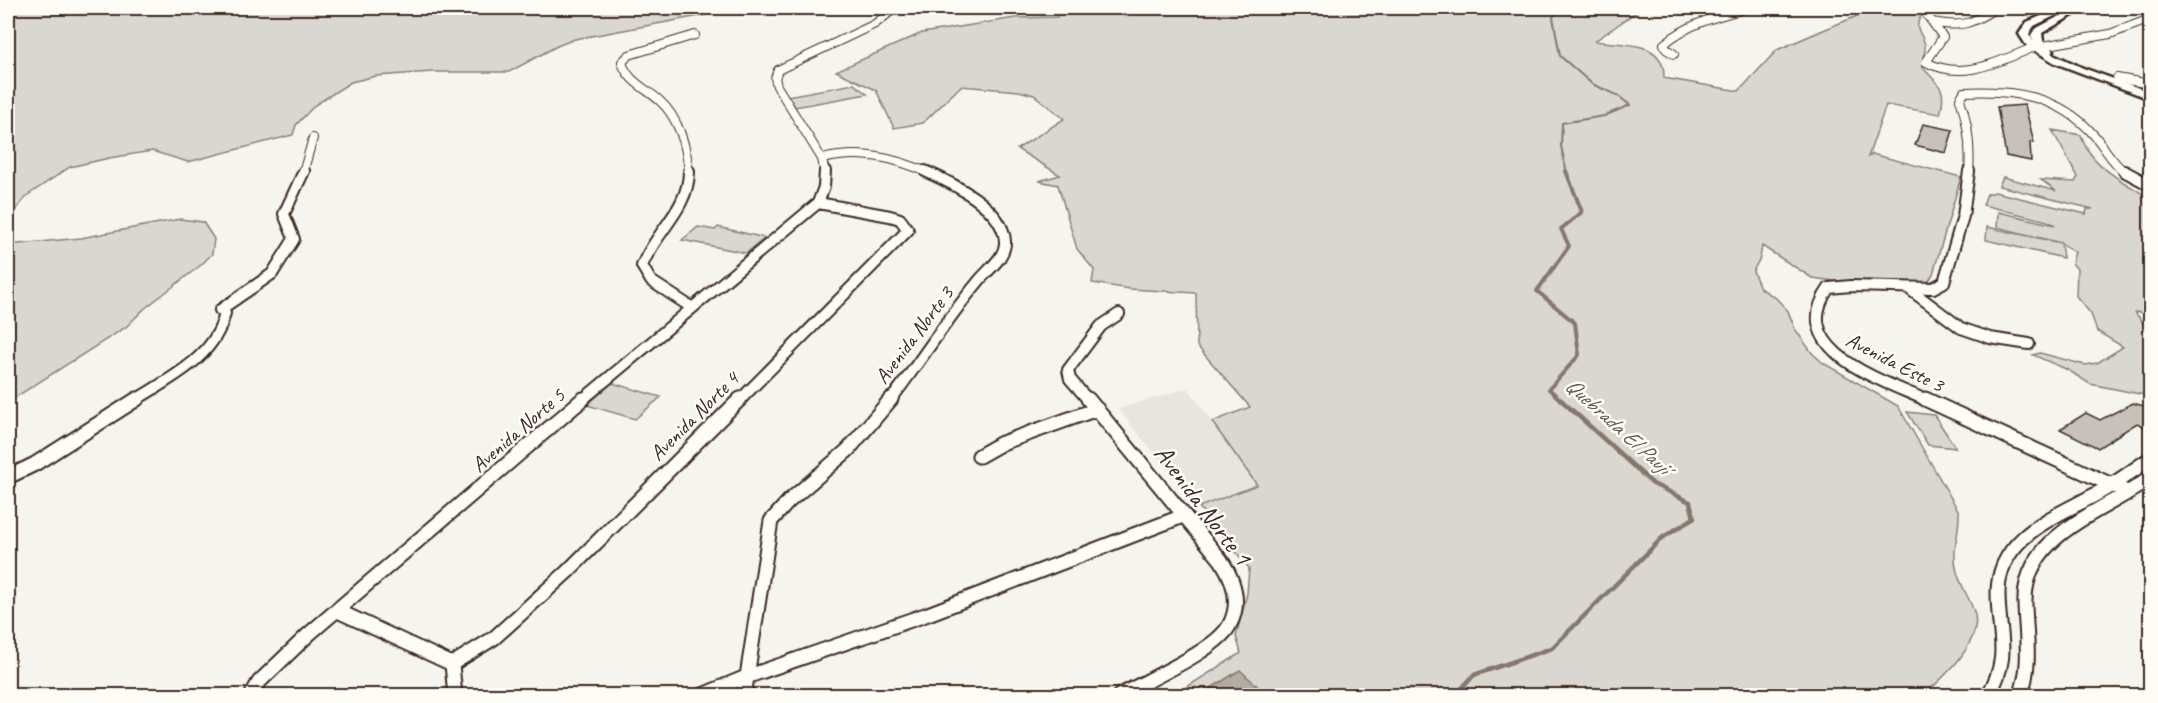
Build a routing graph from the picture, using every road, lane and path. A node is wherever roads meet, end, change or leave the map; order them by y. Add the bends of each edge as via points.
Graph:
1 (895, 8) edge
2 (1749, 8) edge
3 (1929, 8) edge
4 (1996, 8) edge
5 (2066, 8) edge
6 (2081, 8) edge
7 (2151, 19) edge
8 (1932, 22) junction
9 (695, 35) dead end
10 (2038, 47) junction
11 (1674, 54) dead end
12 (2151, 86) edge
13 (2151, 96) edge
14 (314, 138) dead end
15 (822, 159) junction
16 (2151, 185) edge
17 (818, 203) junction
18 (1907, 288) junction
19 (691, 307) junction
20 (1119, 314) dead end
21 (2030, 344) dead end
22 (1096, 409) junction
23 (979, 456) dead end
24 (2151, 459) edge
25 (8, 477) edge
26 (2151, 478) edge
27 (2112, 484) junction
28 (2129, 493) junction
29 (1183, 516) junction
30 (338, 611) junction
31 (452, 664) junction
32 (746, 677) junction
33 (1123, 695) edge
34 (251, 696) edge
35 (455, 696) edge
36 (700, 696) edge
37 (744, 696) edge
38 (1988, 696) edge
39 (2020, 696) edge

1 - 15 street via 875,24 778,70 777,86
2 - 11 street via 1716,16 1675,34 1664,44
3 - 8 street via 1927,15
4 - 8 street via 1965,27
5 - 10 main road via 2027,27 2024,38
6 - 10 main road via 2040,28 2036,35
7 - 10 street via 2110,34
8 - 10 street via 1943,37 1926,62 1934,67 1963,70 1987,66
9 - 19 street via 629,55 622,62 628,77 668,110 688,152 687,191 642,266 651,281
10 - 12 main road via 2117,78
10 - 13 main road via 2065,64
14 - 25 street via 284,214 294,239 272,274 220,310 225,313 222,327 207,351 180,373
15 - 17 street via 826,185
15 - 32 street, Avenida Norte 3 via 872,154 947,181 973,196 997,220 1005,240 997,262 855,443 783,504 771,521
16 - 18 street, Avenida Este 3 via 2111,160 2094,135 2063,108 2018,92 1964,92 1960,99 1969,131 1967,189 1957,245 1944,282 1933,288
17 - 19 street, Avenida Norte 5
17 - 31 street, Avenida Norte 4 via 900,219 908,230 567,572 494,638
18 - 21 street via 1967,330
18 - 27 street, Avenida Este 3 via 1829,288 1822,296 1817,321 1834,353 1865,372
19 - 30 street, Avenida Norte 5
20 - 22 street, Avenida Norte 1 via 1101,326 1068,370 1070,379
22 - 23 street via 1002,443
22 - 29 street, Avenida Norte 1
24 - 27 street
26 - 28 street
27 - 28 street, Avenida Este 3
27 - 38 street via 2031,531 2004,560 1999,593 2005,652
28 - 39 street via 2071,525 2032,568 2025,592 2030,653
29 - 32 street via 928,615
29 - 33 street, Avenida Norte 1 via 1224,566 1235,586 1228,629 1198,652
30 - 31 street
30 - 34 street, Avenida Norte 5 via 259,682
31 - 35 street
32 - 36 street
32 - 37 street, Avenida Norte 3

